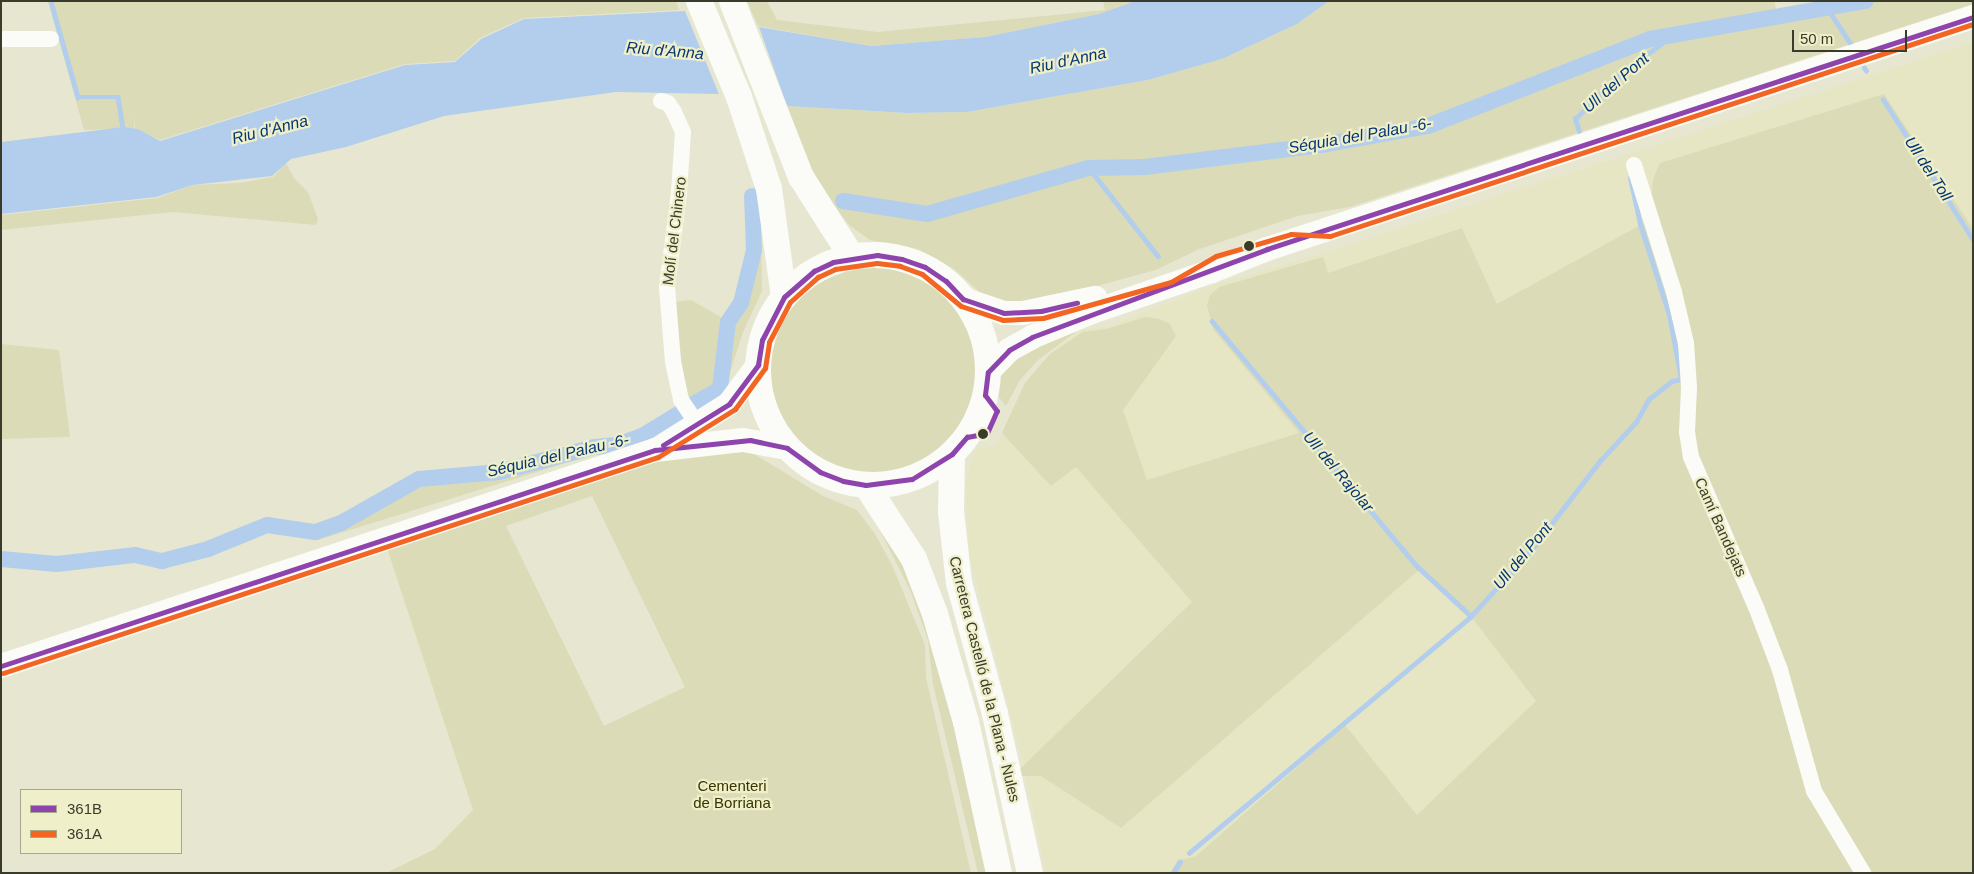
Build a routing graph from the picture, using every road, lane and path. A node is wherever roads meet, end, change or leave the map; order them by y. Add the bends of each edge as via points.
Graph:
1 (702, 8) edge
2 (736, 12) edge
3 (1972, 17) edge
4 (1, 39) edge
5 (51, 39) dead end
6 (661, 101) dead end
7 (1634, 165) dead end
8 (1268, 248) junction
9 (852, 257) junction
10 (784, 297) junction
11 (963, 299) junction
12 (758, 365) junction
13 (988, 372) junction
14 (697, 424) junction
15 (787, 448) junction
16 (655, 450) junction
17 (952, 454) junction
18 (866, 485) junction
19 (1, 666) edge
20 (999, 873) edge
21 (1030, 873) edge
22 (1864, 873) edge

1 - 10 main road via 739,97 769,188
2 - 9 main road via 801,177
3 - 8 main road
4 - 5 street
6 - 14 street, Molí del Chinero via 674,112 683,132 680,184 666,287 681,400
7 - 22 street, Camí Bandejats via 1674,292 1686,343 1687,432 1691,457 1780,670 1814,790
8 - 11 main road via 1209,262 1089,300 1041,310 1004,313
8 - 13 main road via 1032,337 1009,350
9 - 10 main road via 814,271
9 - 11 main road via 877,255 917,264 946,281
10 - 12 main road via 762,340
11 - 13 main road via 982,333
12 - 14 main road via 729,404
12 - 15 main road via 764,406
13 - 17 main road via 978,417
14 - 16 main road
15 - 16 main road via 750,440
15 - 18 main road via 820,472
16 - 19 main road
17 - 18 main road via 912,479
17 - 21 main road, Carretera Castelló de la Plana - Nules via 951,512 959,583 997,723
18 - 20 main road, Carretera Castelló de la Plana - Nules via 914,559 935,614 966,722

